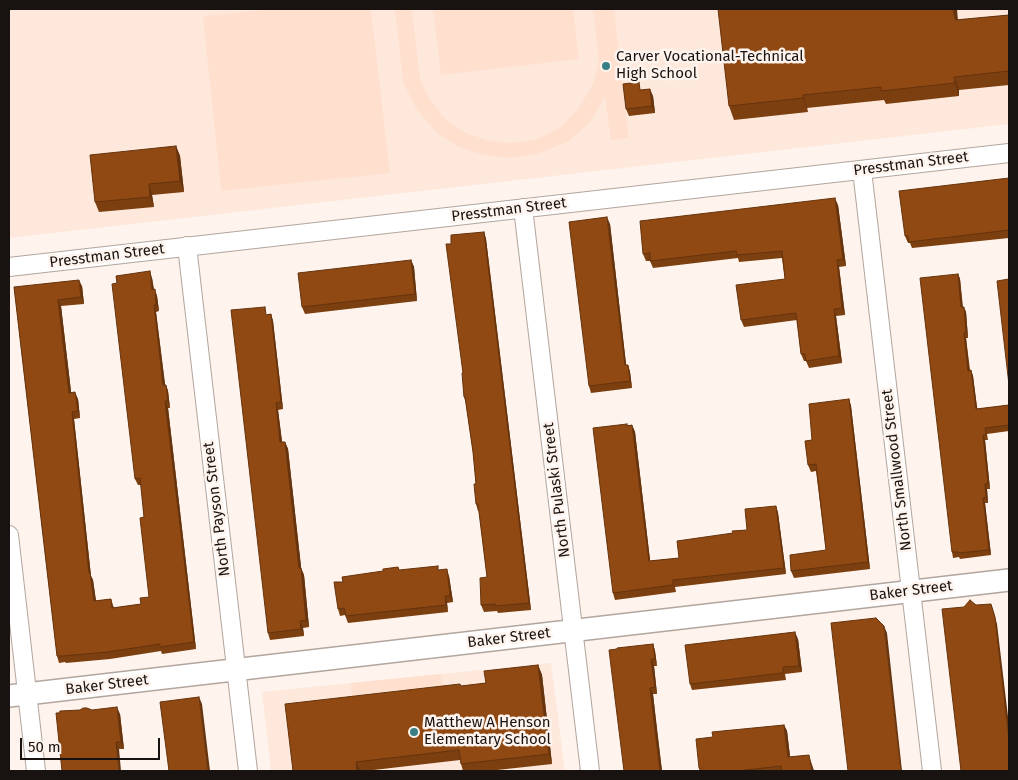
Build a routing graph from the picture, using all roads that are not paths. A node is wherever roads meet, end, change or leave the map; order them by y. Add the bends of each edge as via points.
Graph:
1 (1009, 153) edge
2 (862, 170) junction
3 (523, 208) junction
4 (187, 246) junction
5 (9, 267) edge
6 (9, 535) edge
7 (1009, 580) edge
8 (911, 591) junction
9 (573, 630) junction
10 (236, 670) junction
11 (18, 695) edge
12 (36, 771) edge
13 (248, 771) edge
14 (590, 771) edge
15 (932, 771) edge

1 - 2 street, Presstman Street
2 - 3 street, Presstman Street
2 - 8 street, North Smallwood Street
3 - 4 street, Presstman Street
3 - 9 street, North Pulaski Street
4 - 5 street, Presstman Street
4 - 10 street, North Payson Street
6 - 11 street
7 - 8 street, Baker Street
8 - 9 street, Baker Street
8 - 15 street, North Smallwood Street
9 - 10 street, Baker Street
9 - 14 street, North Pulaski Street
10 - 11 street, Baker Street
10 - 13 street, North Payson Street
11 - 12 street

